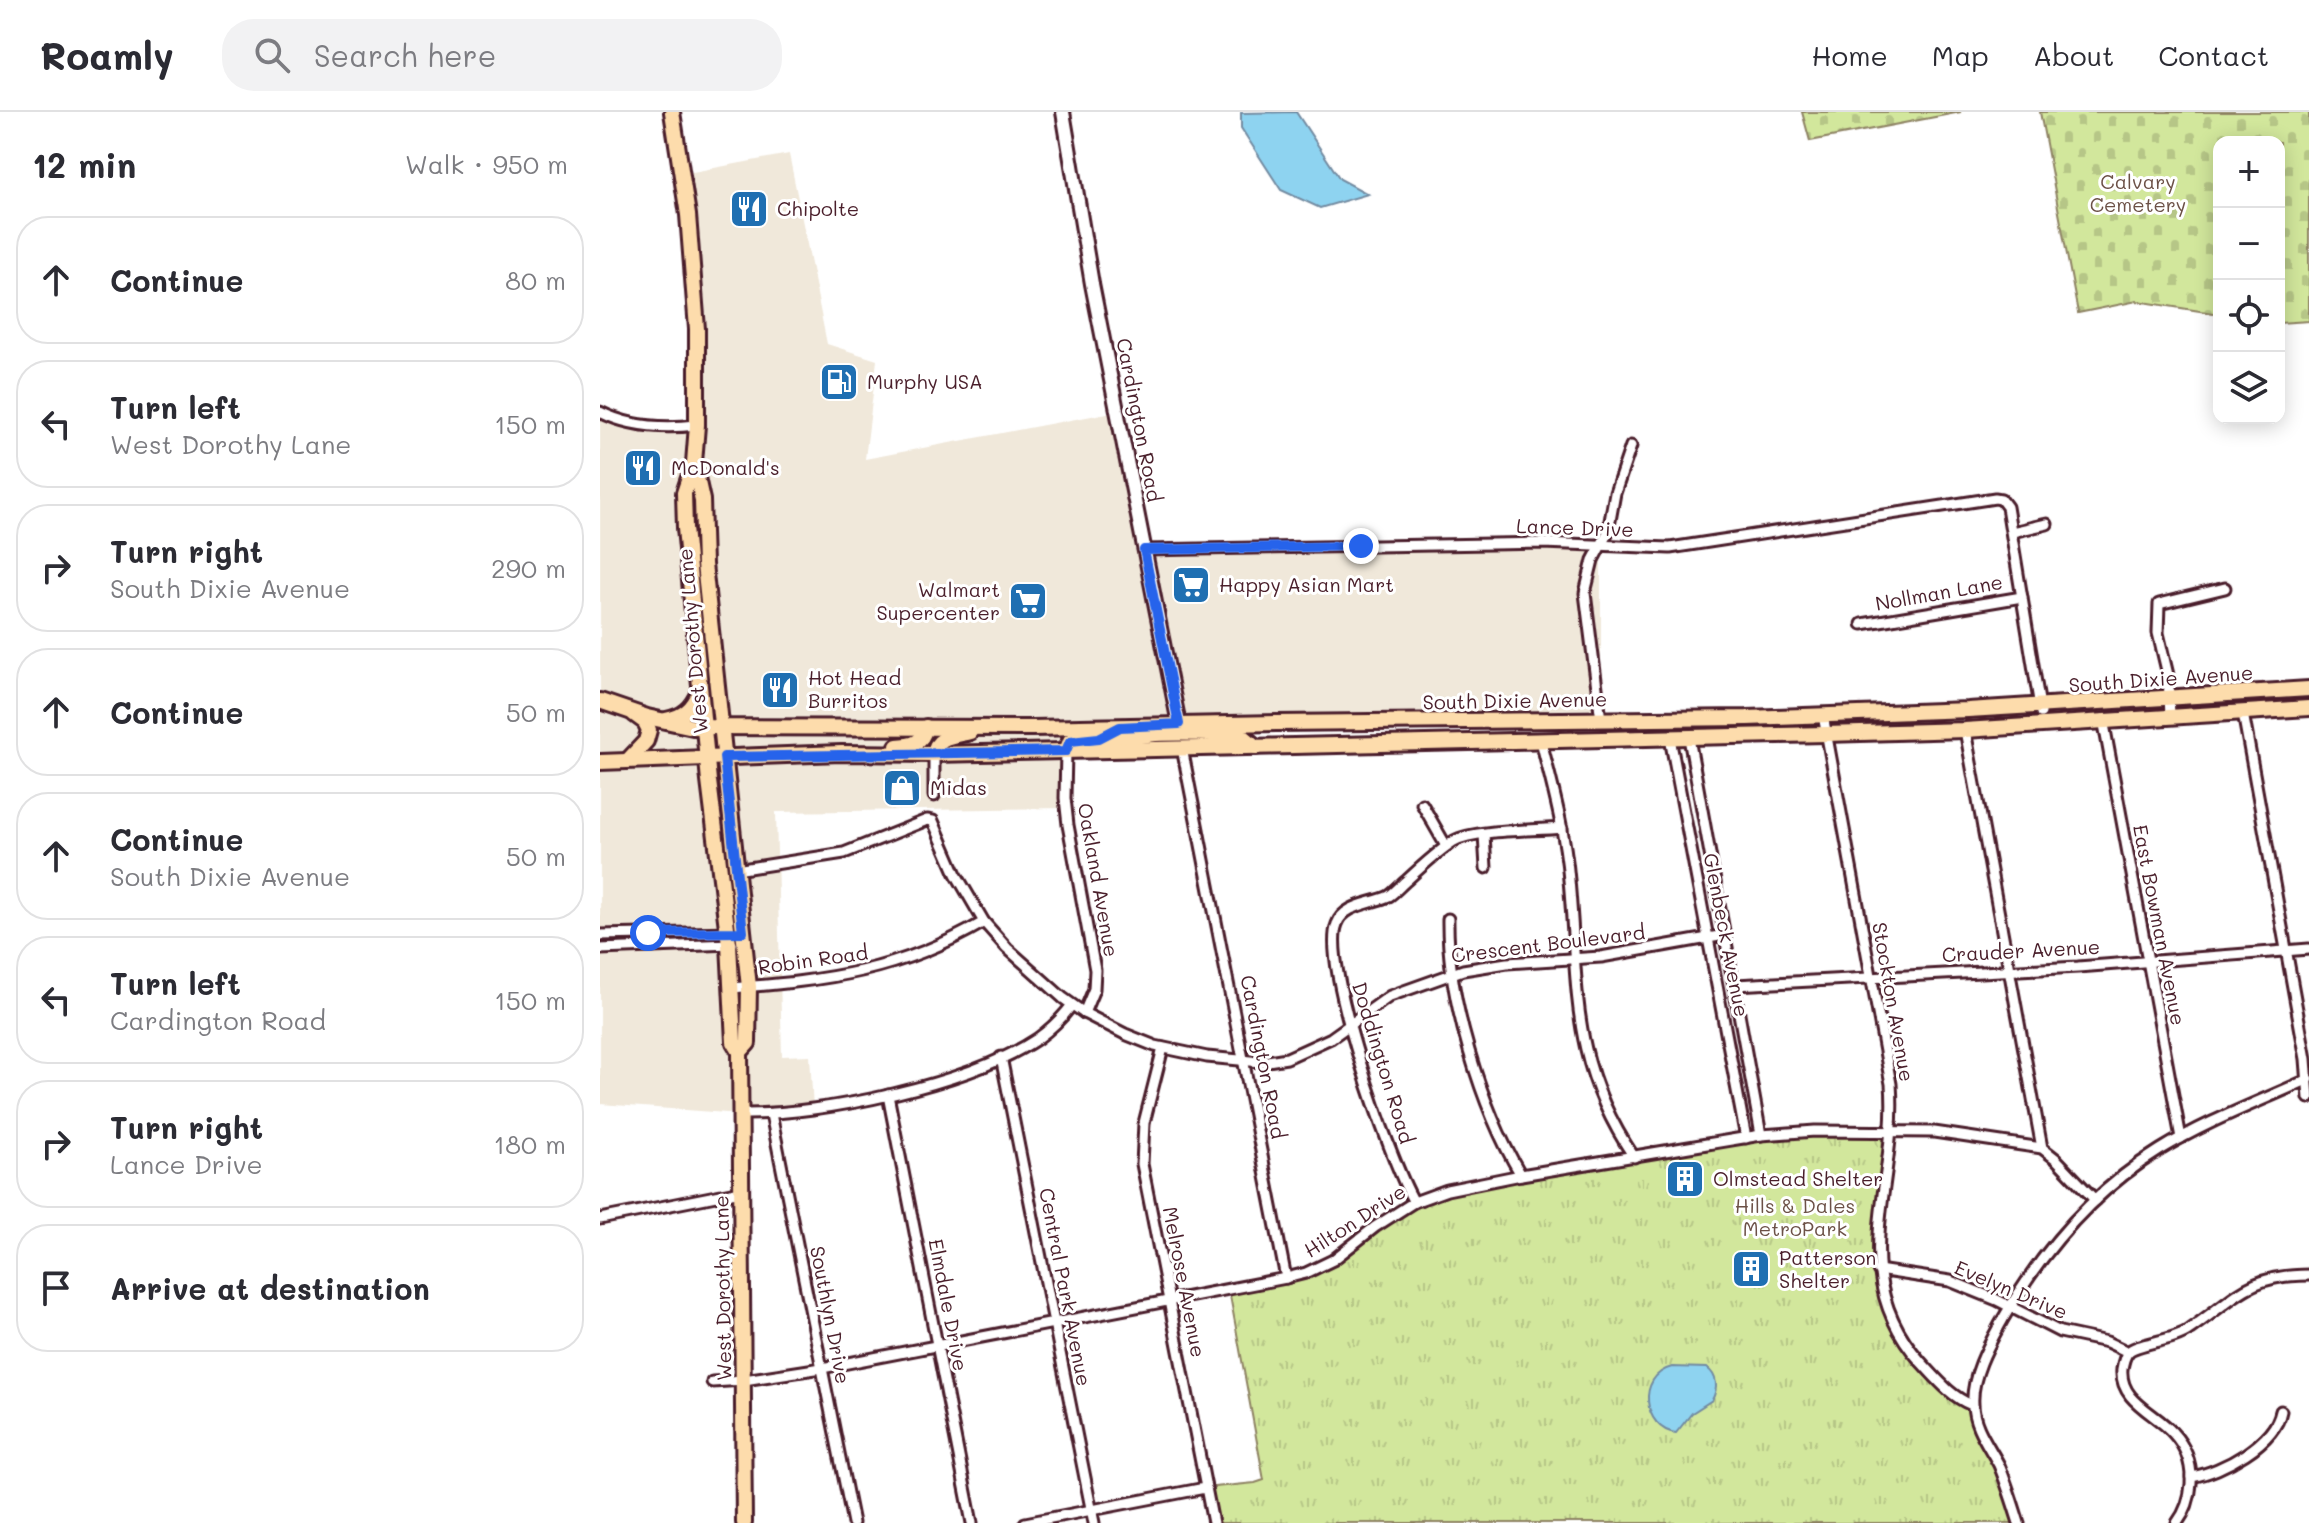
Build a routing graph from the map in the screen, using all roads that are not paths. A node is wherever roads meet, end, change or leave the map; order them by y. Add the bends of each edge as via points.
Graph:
1 (672, 112) edge
2 (1063, 112) edge
3 (600, 412) edge
4 (697, 425) junction
5 (1631, 446) dead end
6 (694, 463) junction
7 (2047, 524) dead end
8 (2012, 532) junction
9 (1601, 545) junction
10 (1144, 550) junction
11 (2225, 588) dead end
12 (2022, 597) junction
13 (1862, 624) dead end
14 (2309, 689) edge
15 (701, 691) junction
16 (719, 698) junction
17 (2168, 698) junction
18 (600, 701) edge
19 (2309, 708) edge
20 (2040, 710) junction
21 (632, 712) junction
22 (2243, 713) junction
23 (1823, 715) junction
24 (2170, 716) junction
25 (2108, 719) junction
26 (1601, 720) junction
27 (664, 721) junction
28 (721, 726) junction
29 (705, 727) junction
30 (759, 727) junction
31 (926, 727) junction
32 (985, 727) junction
33 (1120, 727) junction
34 (1032, 728) junction
35 (1986, 728) junction
36 (1965, 730) junction
37 (1826, 734) junction
38 (1181, 736) junction
39 (1670, 738) junction
40 (1689, 738) junction
41 (1541, 741) junction
42 (1066, 751) junction
43 (841, 753) junction
44 (934, 754) junction
45 (707, 757) junction
46 (724, 757) junction
47 (664, 758) junction
48 (629, 759) junction
49 (600, 762) edge
50 (709, 781) junction
51 (934, 796) dead end
52 (1422, 804) dead end
53 (1562, 828) junction
54 (1484, 834) junction
55 (1446, 846) junction
56 (1486, 868) dead end
57 (736, 870) junction
58 (1448, 919) dead end
59 (984, 922) junction
60 (666, 934) junction
61 (600, 935) edge
62 (1725, 935) junction
63 (736, 938) junction
64 (1708, 939) junction
65 (666, 947) junction
66 (600, 949) edge
67 (2309, 949) edge
68 (2286, 951) junction
69 (1573, 960) junction
70 (2147, 960) junction
71 (2009, 970) junction
72 (1452, 973) junction
73 (1871, 977) junction
74 (1735, 985) junction
75 (749, 987) junction
76 (732, 988) junction
77 (1072, 1005) junction
78 (1084, 1013) junction
79 (1350, 1025) junction
80 (1163, 1048) junction
81 (740, 1052) junction
82 (1001, 1057) junction
83 (1244, 1061) junction
84 (2309, 1079) edge
85 (888, 1095) junction
86 (2309, 1098) edge
87 (742, 1114) junction
88 (771, 1114) junction
89 (1891, 1132) junction
90 (1761, 1135) junction
91 (1746, 1138) junction
92 (2181, 1138) junction
93 (2042, 1148) junction
94 (1634, 1157) junction
95 (1521, 1175) junction
96 (741, 1191) junction
97 (2095, 1200) junction
98 (1414, 1202) junction
99 (600, 1219) edge
100 (1878, 1270) junction
101 (2309, 1275) edge
102 (1286, 1278) junction
103 (1170, 1301) junction
104 (2010, 1307) junction
105 (1054, 1324) junction
106 (938, 1346) junction
107 (2128, 1352) junction
108 (822, 1368) junction
109 (744, 1380) junction
110 (712, 1382) dead end
111 (1972, 1405) junction
112 (2281, 1411) dead end
113 (2191, 1477) junction
114 (1205, 1488) junction
115 (1091, 1509) junction
116 (744, 1523) edge
117 (853, 1523) edge
118 (972, 1523) edge
119 (1025, 1523) edge
120 (1094, 1523) edge
121 (1213, 1523) edge
122 (2019, 1523) edge
123 (2177, 1523) edge

1 - 4 main road, West Dorothy Lane via 693,265
2 - 10 street, Cardington Road
3 - 4 street via 638,424
4 - 6 main road, West Dorothy Lane
5 - 9 street
6 - 15 main road, West Dorothy Lane via 684,493
6 - 16 main road, West Dorothy Lane via 702,500
7 - 8 street
8 - 9 street, Lance Drive via 2001,499 1689,546
8 - 12 street
9 - 10 street, Lance Drive
9 - 26 street via 1585,593
10 - 38 street, Cardington Road
11 - 17 street via 2159,604
12 - 13 street, Nollman Lane
12 - 20 street
14 - 17 main road, South Dixie Avenue
15 - 27 main road via 689,710
15 - 29 main road, West Dorothy Lane
16 - 28 main road, West Dorothy Lane
16 - 30 main road via 729,716
17 - 20 main road, South Dixie Avenue
17 - 24 street
18 - 21 main road, South Dixie Avenue
19 - 22 main road, South Dixie Avenue
20 - 23 main road, South Dixie Avenue
20 - 25 main road via 2087,712
20 - 35 main road
21 - 27 main road, South Dixie Avenue
21 - 48 main road via 649,730
22 - 24 main road, South Dixie Avenue
22 - 68 street
23 - 26 main road, South Dixie Avenue
23 - 37 street, Stockton Avenue
24 - 25 main road, South Dixie Avenue
25 - 35 main road, South Dixie Avenue
25 - 70 street, East Bowman Avenue
26 - 38 main road, South Dixie Avenue
27 - 29 main road, South Dixie Avenue
28 - 29 main road, South Dixie Avenue
28 - 30 main road, South Dixie Avenue
28 - 46 main road, West Dorothy Lane
29 - 45 main road, West Dorothy Lane
30 - 31 main road, South Dixie Avenue
31 - 32 main road, South Dixie Avenue
31 - 43 main road via 924,737 912,745
32 - 34 main road, South Dixie Avenue
32 - 44 main road via 938,741
33 - 34 main road, South Dixie Avenue
33 - 38 main road, South Dixie Avenue
33 - 42 main road via 1099,738 1070,741
34 - 42 main road
35 - 36 main road, South Dixie Avenue
36 - 37 main road, South Dixie Avenue
36 - 71 street
37 - 40 main road, South Dixie Avenue
37 - 73 street, Stockton Avenue
38 - 41 main road, South Dixie Avenue via 1256,747
38 - 42 main road, South Dixie Avenue
38 - 83 street, Cardington Road
39 - 40 main road, South Dixie Avenue
39 - 41 main road, South Dixie Avenue
39 - 64 street, Glenbeck Avenue
40 - 62 street, Glenbeck Avenue
41 - 53 street
42 - 44 main road, South Dixie Avenue
42 - 78 street, Oakland Avenue via 1068,825 1095,970
43 - 44 main road, South Dixie Avenue
43 - 46 main road, South Dixie Avenue
44 - 51 street
45 - 46 main road, South Dixie Avenue
45 - 47 main road, South Dixie Avenue
45 - 50 main road, West Dorothy Lane
46 - 57 main road, West Dorothy Lane
47 - 48 main road, South Dixie Avenue
47 - 50 main road via 688,765
48 - 49 main road, South Dixie Avenue
50 - 63 main road, West Dorothy Lane
52 - 55 street
53 - 54 street, Doddington Road
53 - 69 street
54 - 55 street, Doddington Road
54 - 56 street
55 - 79 street, Doddington Road via 1391,895 1351,909 1339,919 1334,952
57 - 59 street, Crescent Boulevard via 844,853 927,820 936,823 956,874
57 - 63 main road, West Dorothy Lane
58 - 72 street
59 - 75 street, Robin Road via 931,950 880,968 827,980
59 - 77 street, Crescent Boulevard
60 - 61 street
60 - 63 street
60 - 65 street
62 - 64 street, Crescent Boulevard
62 - 74 street, Glenbeck Avenue
63 - 65 street
63 - 75 main road, West Dorothy Lane
63 - 76 main road, West Dorothy Lane
64 - 69 street, Crescent Boulevard
64 - 91 street, Glenbeck Avenue
65 - 66 street
67 - 68 street, Crauder Avenue
68 - 70 street, Crauder Avenue
68 - 84 street
69 - 72 street, Crescent Boulevard via 1507,963
69 - 94 street via 1589,1067
70 - 71 street, Crauder Avenue
70 - 92 street, East Bowman Avenue
71 - 73 street, Crauder Avenue
71 - 93 street
72 - 79 street, Crescent Boulevard via 1390,996
72 - 95 street via 1484,1094
73 - 74 street, Crauder Avenue
73 - 89 street, Stockton Avenue via 1891,1084
74 - 90 street, Glenbeck Avenue
75 - 76 street, Robin Road
75 - 81 main road, West Dorothy Lane via 748,1043
76 - 81 main road, West Dorothy Lane via 734,1042
77 - 78 street, Crescent Boulevard
77 - 82 street via 1039,1038
78 - 80 street, Crescent Boulevard
79 - 83 street, Crescent Boulevard via 1300,1054
79 - 98 street, Doddington Road via 1377,1112
80 - 83 street, Crescent Boulevard
80 - 103 street, Melrose Avenue via 1141,1150
81 - 87 main road, West Dorothy Lane
82 - 85 street
82 - 105 street, Central Park Avenue
83 - 102 street, Cardington Road
84 - 86 street
84 - 92 street
85 - 88 street
85 - 106 street, Elmdale Drive
87 - 88 street
87 - 96 main road, West Dorothy Lane
88 - 108 street, Southlyn Drive
89 - 90 street, Hilton Drive
89 - 93 street, Hilton Drive via 1934,1132
89 - 100 street, Stockton Avenue
90 - 91 street, Hilton Drive
91 - 94 street, Hilton Drive
92 - 97 street
93 - 97 street
94 - 95 street, Hilton Drive
95 - 98 street, Hilton Drive via 1456,1187
96 - 99 street
96 - 109 main road, West Dorothy Lane
97 - 104 street via 2051,1247
98 - 102 street, Hilton Drive via 1333,1260
100 - 104 street, Evelyn Drive via 1950,1281
100 - 111 street, Stockton Avenue via 1888,1311 1906,1345 1953,1395
101 - 107 street via 2277,1276 2252,1284 2181,1335
102 - 103 street, Hilton Drive
103 - 105 street, Hilton Drive
103 - 114 street, Melrose Avenue
104 - 107 street, Evelyn Drive via 2060,1332
104 - 111 street via 1987,1351
105 - 106 street, Hilton Drive
105 - 115 street, Central Park Avenue
106 - 108 street, Hilton Drive
106 - 118 street, Elmdale Drive
107 - 113 street via 2122,1375 2126,1390 2180,1441
108 - 109 street, Hilton Drive
108 - 117 street, Southlyn Drive
109 - 110 street, Hilton Drive
109 - 116 main road, West Dorothy Lane
111 - 122 street
112 - 113 street via 2267,1435 2234,1462
113 - 123 street via 2189,1498
114 - 115 street
114 - 121 street, Melrose Avenue
115 - 119 street
115 - 120 street, Central Park Avenue

